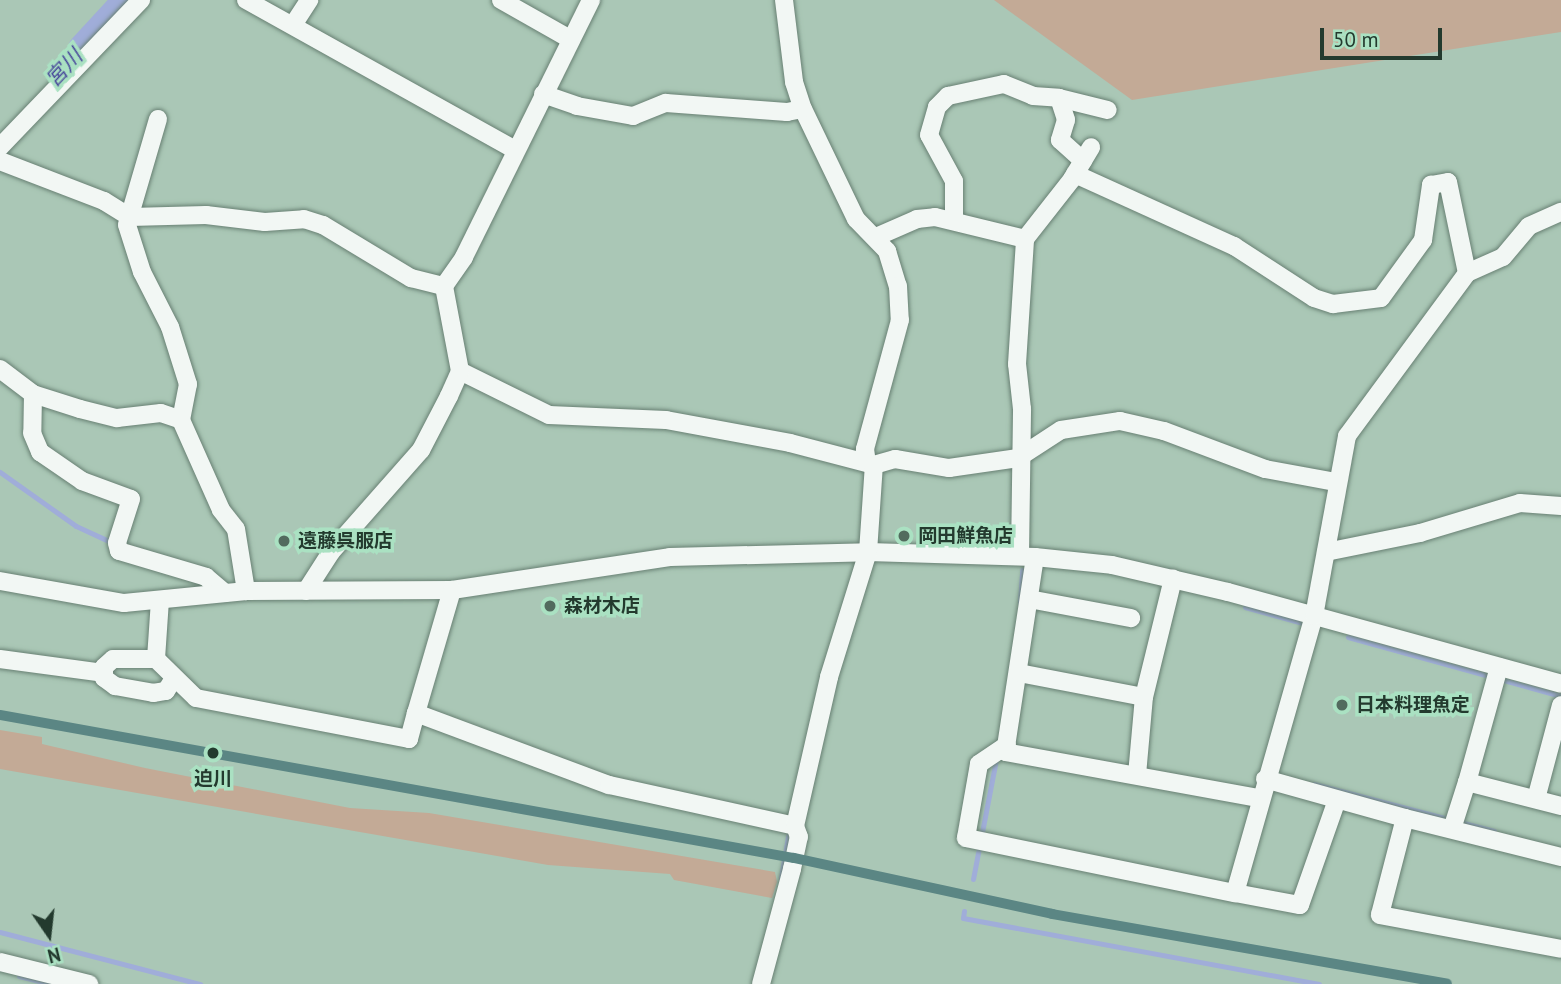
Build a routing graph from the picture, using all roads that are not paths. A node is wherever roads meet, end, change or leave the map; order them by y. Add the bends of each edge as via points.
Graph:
1 (141, 0) edge
2 (246, 0) edge
3 (309, 0) edge
4 (501, 0) edge
5 (591, 0) edge
6 (784, 0) edge
7 (293, 26) junction
8 (570, 38) junction
9 (543, 93) junction
10 (1059, 98) junction
11 (803, 108) junction
12 (1108, 110) dead end
13 (158, 119) dead end
14 (0, 147) edge
15 (516, 150) junction
16 (1083, 161) junction
17 (0, 162) edge
18 (1561, 212) edge
19 (130, 217) junction
20 (954, 221) junction
21 (876, 237) junction
22 (1025, 239) junction
23 (1467, 273) junction
24 (444, 286) junction
25 (0, 369) edge
26 (460, 371) junction
27 (33, 394) junction
28 (181, 419) junction
29 (1018, 458) junction
30 (871, 464) junction
31 (1335, 482) junction
32 (1561, 506) edge
33 (868, 552) junction
34 (1326, 552) junction
35 (1028, 557) junction
36 (1173, 579) junction
37 (0, 581) edge
38 (452, 590) junction
39 (246, 591) junction
40 (306, 591) junction
41 (225, 593) junction
42 (1029, 599) junction
43 (160, 600) junction
44 (1314, 617) junction
45 (1131, 618) dead end
46 (0, 659) edge
47 (156, 659) junction
48 (103, 673) junction
49 (1019, 673) junction
50 (1496, 675) junction
51 (174, 678) junction
52 (1561, 684) edge
53 (1144, 697) junction
54 (1561, 705) edge
55 (416, 713) junction
56 (1000, 748) junction
57 (1137, 775) junction
58 (1265, 779) junction
59 (1466, 782) junction
60 (1259, 798) junction
61 (1536, 799) junction
62 (1337, 800) junction
63 (1561, 806) edge
64 (1405, 818) junction
65 (1454, 822) junction
66 (795, 826) junction
67 (1561, 857) edge
68 (1235, 893) junction
69 (1561, 949) edge
70 (0, 962) edge
71 (89, 984) edge
72 (761, 984) edge

1 - 14 street
2 - 7 street
3 - 7 street
4 - 8 street
5 - 8 street
6 - 11 street via 794,82
7 - 15 street
8 - 9 street
9 - 11 street via 577,106 633,116 666,103 787,112
9 - 15 street
10 - 12 street
10 - 16 street via 1066,120 1060,141
10 - 20 street via 1033,96 1004,84 948,96 937,107 929,135 954,181
11 - 21 street via 856,219
13 - 19 street
15 - 24 street via 464,257
16 - 22 street
16 - 23 street via 1234,246 1314,298 1333,304 1381,298 1423,240 1431,185 1448,182
17 - 19 street via 104,201
18 - 23 street via 1529,226 1503,257
19 - 24 street via 304,219 411,278
19 - 28 street via 127,225 142,272 170,327 188,384
20 - 21 street via 917,219
20 - 22 street
21 - 30 street via 894,266 900,320 865,449
22 - 29 street via 1017,364 1022,409
23 - 31 street via 1347,436
24 - 26 street
25 - 27 street
26 - 30 street via 549,415 666,420 790,443
26 - 40 street via 421,450 331,552
27 - 28 street via 117,418 161,413
27 - 41 street via 32,433 40,452 82,481 131,499 117,543 119,551 206,578
28 - 39 street via 220,510 236,529
29 - 30 street via 949,468 895,458
29 - 31 street via 1061,430 1120,421 1164,431 1265,469
29 - 35 street
30 - 33 street
31 - 34 street
32 - 34 street via 1520,503 1420,533
33 - 35 street
33 - 38 street via 670,557
33 - 66 street via 830,677
34 - 44 street
35 - 36 street via 1112,565
35 - 42 street
36 - 44 street
36 - 53 street
37 - 43 street via 90,599
38 - 40 street
38 - 55 street
39 - 40 street
39 - 41 street
41 - 43 street
42 - 45 street
42 - 49 street
43 - 47 street
44 - 50 street
44 - 58 street
46 - 48 street
47 - 48 street via 113,659
47 - 51 street
48 - 51 street via 115,685 153,693 166,691
49 - 53 street
49 - 56 street
50 - 52 street
50 - 59 street
51 - 55 street via 196,698 409,739
53 - 57 street
54 - 61 street
55 - 66 street via 609,785
56 - 57 street
56 - 68 street via 979,764 966,838
57 - 60 street
58 - 60 street
58 - 62 street
59 - 61 street
59 - 65 street
60 - 68 street
61 - 63 street
62 - 64 street
62 - 68 street via 1300,905
64 - 65 street
64 - 69 street via 1380,915
65 - 67 street
66 - 72 street via 799,837
70 - 71 street

